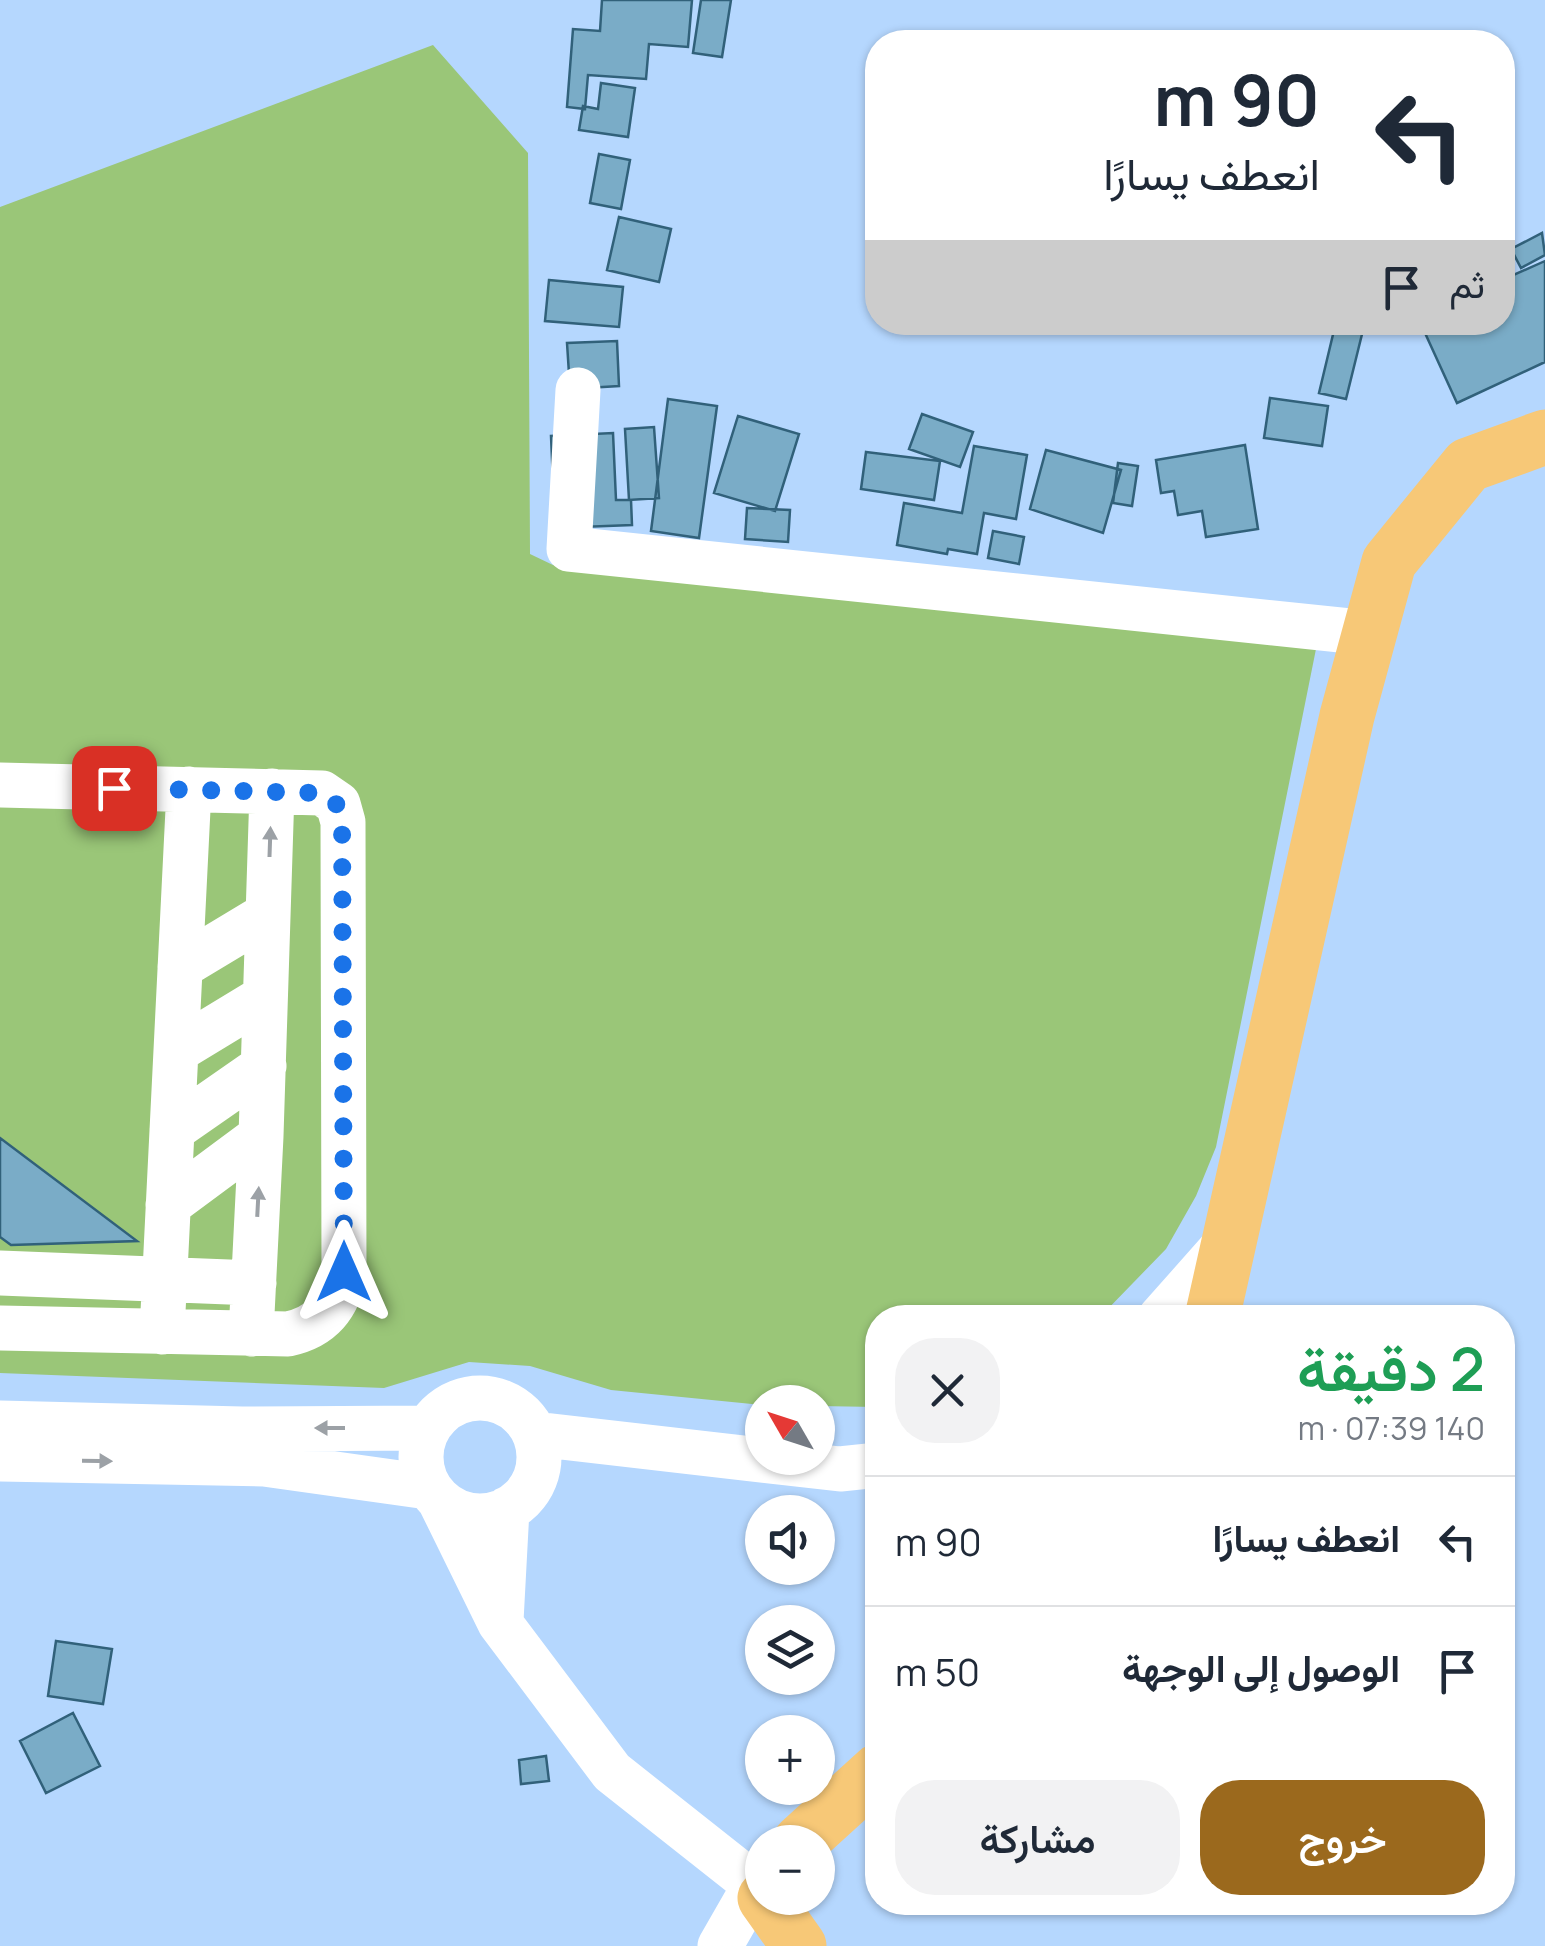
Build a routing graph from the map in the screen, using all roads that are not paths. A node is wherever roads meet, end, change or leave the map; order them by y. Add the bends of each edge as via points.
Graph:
1 (578, 390) dead end
2 (1545, 437) edge
3 (1368, 633) junction
4 (0, 784) edge
5 (189, 790) junction
6 (272, 792) junction
7 (268, 914) junction
8 (180, 967) junction
9 (265, 997) junction
10 (176, 1051) junction
11 (264, 1066) junction
12 (172, 1130) junction
13 (261, 1136) junction
14 (168, 1205) junction
15 (1230, 1239) junction
16 (0, 1273) edge
17 (165, 1279) junction
18 (254, 1282) junction
19 (1172, 1305) edge
20 (1215, 1305) edge
21 (0, 1328) edge
22 (162, 1332) junction
23 (251, 1334) junction
24 (0, 1423) edge
25 (428, 1428) junction
26 (535, 1434) junction
27 (0, 1459) edge
28 (865, 1466) edge
29 (434, 1495) junction
30 (507, 1508) junction
31 (500, 1623) junction
32 (865, 1784) edge
33 (819, 1825) edge
34 (745, 1876) edge
35 (745, 1911) edge
36 (778, 1915) edge
37 (720, 1946) edge
38 (799, 1946) edge

1 - 3 street via 569,549
2 - 3 main road via 1468,465 1389,562
3 - 15 main road
4 - 5 street
5 - 6 street
5 - 8 street
7 -> 6 street
6 - 23 street via 322,793 342,812 344,1272 335,1303 314,1325 288,1334
7 - 8 street
7 - 9 street
8 - 10 street
9 - 10 street
9 - 11 street
10 - 12 street
11 - 12 street
11 - 13 street
12 - 14 street
13 - 14 street
18 -> 13 street
14 - 17 street
15 - 19 street
15 - 20 main road
16 - 17 street
17 - 18 street
17 - 22 street
18 - 23 street
21 - 22 street
22 - 23 street
25 -> 24 street
25 - 26 street via 456,1402 494,1398 526,1418
25 - 29 street via 420,1457
26 - 28 street via 840,1469
26 - 30 street via 537,1472 530,1490
27 -> 29 street via 264,1464
29 - 30 street via 458,1512 478,1516
29 - 31 street
30 - 31 street
31 - 34 street via 612,1772
32 - 33 main road
35 - 37 street
36 - 38 main road

